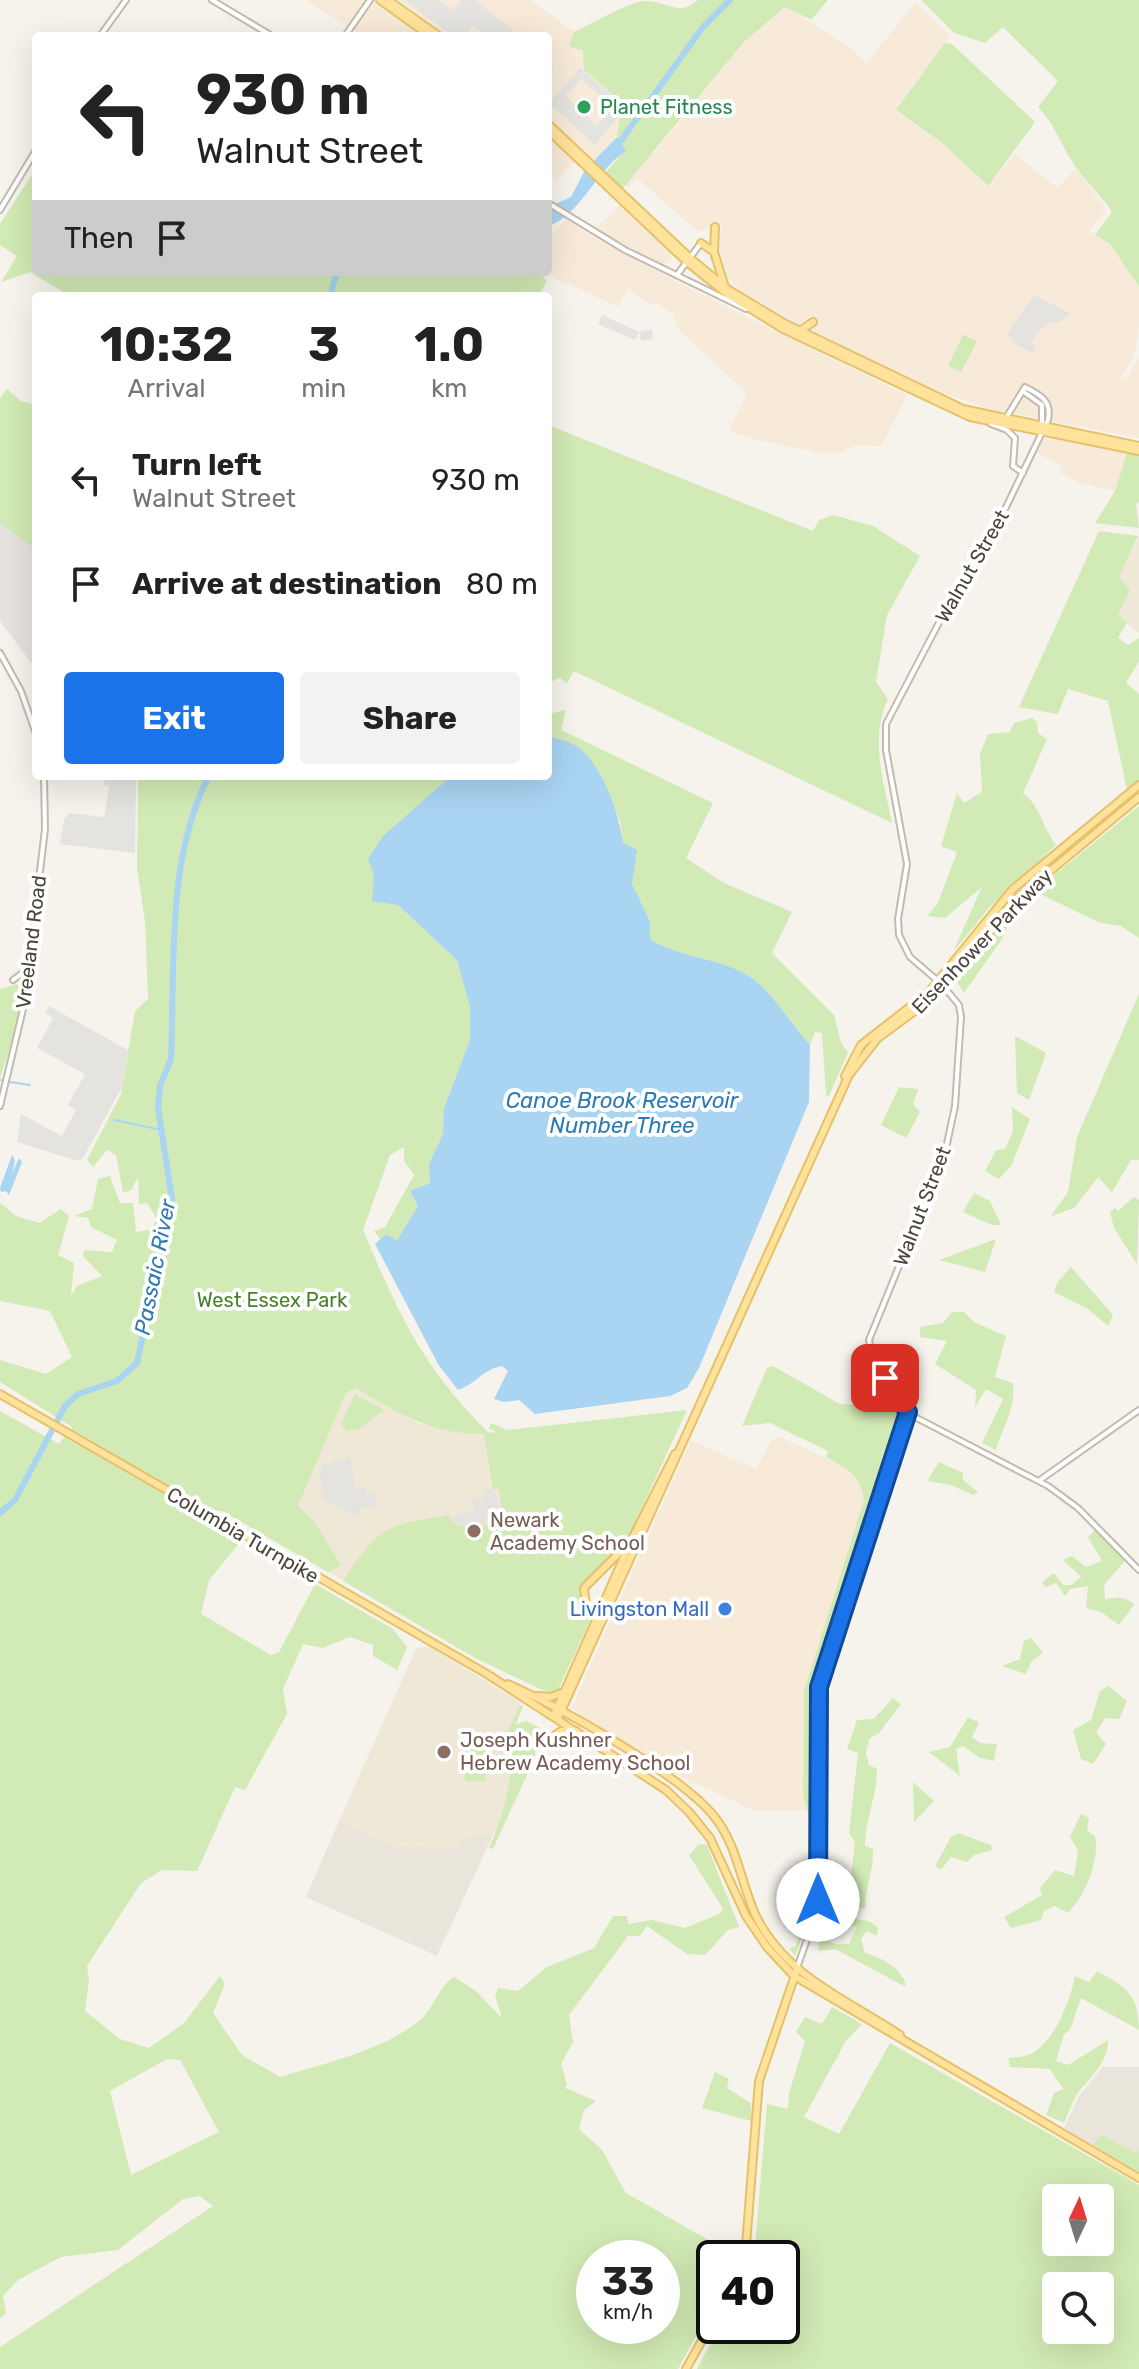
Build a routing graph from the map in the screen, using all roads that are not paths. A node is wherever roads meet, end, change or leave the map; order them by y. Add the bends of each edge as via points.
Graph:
1 (126, 0) edge
2 (212, 0) edge
3 (370, 0) edge
4 (380, 0) edge
5 (388, 0) edge
6 (103, 32) edge
7 (265, 32) edge
8 (348, 32) edge
9 (424, 32) edge
10 (433, 32) edge
11 (552, 128) edge
12 (552, 134) edge
13 (32, 157) edge
14 (588, 166) junction
15 (601, 178) junction
16 (552, 206) edge
17 (0, 210) edge
18 (715, 227) dead end
19 (701, 243) joint
20 (714, 252) junction
21 (689, 260) junction
22 (677, 275) junction
23 (729, 290) junction
24 (752, 312) junction
25 (799, 331) junction
26 (814, 339) junction
27 (1015, 407) junction
28 (999, 419) junction
29 (980, 420) junction
30 (1039, 429) junction
31 (1139, 449) edge
32 (1023, 473) junction
33 (0, 653) edge
34 (32, 723) edge
35 (44, 780) edge
36 (1139, 785) edge
37 (1139, 797) edge
38 (29, 967) junction
39 (13, 980) dead end
40 (941, 984) junction
41 (0, 1106) edge
42 (0, 1394) edge
43 (1139, 1410) edge
44 (908, 1412) junction
45 (694, 1417) junction
46 (1039, 1480) junction
47 (631, 1541) junction
48 (1139, 1570) edge
49 (603, 1614) junction
50 (487, 1674) junction
51 (564, 1692) junction
52 (529, 1693) junction
53 (566, 1701) junction
54 (557, 1714) junction
55 (573, 1720) junction
56 (580, 1732) junction
57 (547, 1741) dead end
58 (796, 1973) junction
59 (1139, 2178) edge
60 (746, 2240) edge
61 (700, 2344) edge
62 (686, 2369) edge

1 - 6 street
2 - 7 street
3 - 8 street
4 - 9 main road
5 - 10 main road
11 - 14 main road
12 - 14 main road
13 - 17 street
14 - 15 main road
15 - 21 main road
15 - 21 main road
16 - 22 street via 614,245
18 - 20 main road
19 - 20 main road
19 - 21 street
20 - 23 main road
21 - 22 street
21 - 23 main road
21 - 24 main road
22 - 24 street
23 - 25 main road
24 - 29 main road
25 - 26 main road
25 - 26 main road via 813,322
26 - 28 main road via 947,403
27 - 28 street
27 - 30 street via 1019,419
27 - 30 street via 1024,390 1048,404 1049,416
28 - 30 main road
29 - 30 main road
29 - 32 street via 1012,433 1017,444 1013,466
30 - 31 main road
30 - 32 street, Walnut Street
32 - 40 street, Walnut Street via 886,724 907,864 899,935 912,960
33 - 34 street
35 - 38 street, Vreeland Road via 45,829
36 - 40 main road, Eisenhower Parkway via 1013,889
37 - 40 main road, Eisenhower Parkway via 1019,897
38 - 39 street
38 - 41 street, Vreeland Road via 21,1025
40 - 44 street, Walnut Street via 959,1005 961,1017 950,1133 869,1343 873,1362
40 - 45 main road, Eisenhower Parkway via 922,1009 878,1038 838,1095
42 - 50 main road, Columbia Turnpike
43 - 46 street
44 - 46 street
44 - 58 street via 819,1687 817,1911
45 - 47 main road, Eisenhower Parkway
45 - 49 main road, Eisenhower Parkway
46 - 48 street via 1078,1508
47 - 49 main road, Eisenhower Parkway
47 - 49 main road via 584,1588 586,1605
49 - 51 main road, Eisenhower Parkway
49 - 53 main road, Eisenhower Parkway
50 - 52 main road, Columbia Turnpike
50 - 54 main road, Columbia Turnpike
51 - 52 main road via 551,1697
51 - 54 main road, Eisenhower Parkway
52 - 54 main road, Columbia Turnpike
53 - 54 main road, Eisenhower Parkway
53 - 55 main road
54 - 55 main road, Columbia Turnpike
54 - 56 main road, Columbia Turnpike
55 - 58 main road, Columbia Turnpike via 668,1777 712,1814 731,1842 756,1916
56 - 57 main road via 561,1731
56 - 58 main road, Columbia Turnpike via 666,1790 689,1812 719,1854 751,1923 767,1947
58 - 59 main road, Columbia Turnpike
58 - 60 main road via 759,2081
61 - 62 main road

